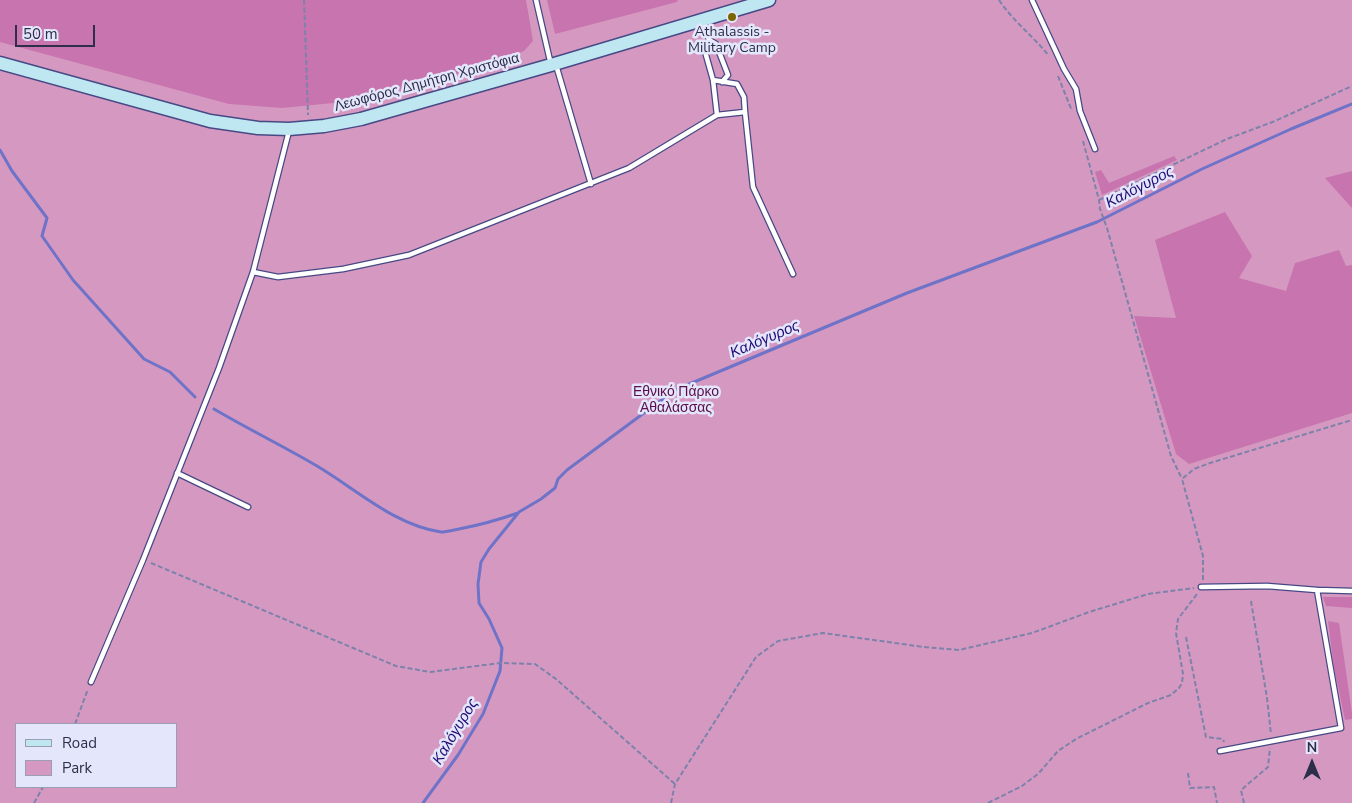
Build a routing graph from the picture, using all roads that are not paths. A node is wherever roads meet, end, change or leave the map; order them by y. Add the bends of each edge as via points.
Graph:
1 (536, 0) edge
2 (769, 0) edge
3 (1032, 0) edge
4 (703, 19) junction
5 (709, 40) junction
6 (0, 63) edge
7 (554, 64) junction
8 (714, 80) junction
9 (722, 82) junction
10 (745, 112) junction
11 (717, 115) junction
12 (289, 129) junction
13 (1095, 149) dead end
14 (591, 184) junction
15 (252, 272) junction
16 (793, 274) dead end
17 (178, 473) junction
18 (248, 507) dead end
19 (1201, 587) road end
20 (1317, 590) junction
21 (1352, 591) edge
22 (91, 682) road end
23 (1220, 751) dead end

1 - 7 lane
2 - 4 main road, Λεωφόρος Δημήτρη Χριστόφια
3 - 13 lane via 1076,89 1080,110
4 - 5 lane
4 - 7 main road, Λεωφόρος Δημήτρη Χριστόφια
5 - 8 lane via 704,48
5 - 9 lane via 716,44 728,75
6 - 12 main road, Λεωφόρος Δημήτρη Χριστόφια via 210,121
7 - 12 main road, Λεωφόρος Δημήτρη Χριστόφια via 361,119
7 - 14 lane
8 - 9 lane
8 - 11 lane
9 - 10 lane via 737,84 744,97
10 - 11 lane
10 - 16 lane via 753,187
11 - 14 lane via 630,168
12 - 15 lane
14 - 15 lane via 409,255 343,269 278,277
15 - 17 lane via 220,368
17 - 18 lane
17 - 22 lane
19 - 20 lane via 1267,586
20 - 21 lane
20 - 23 lane via 1341,728

